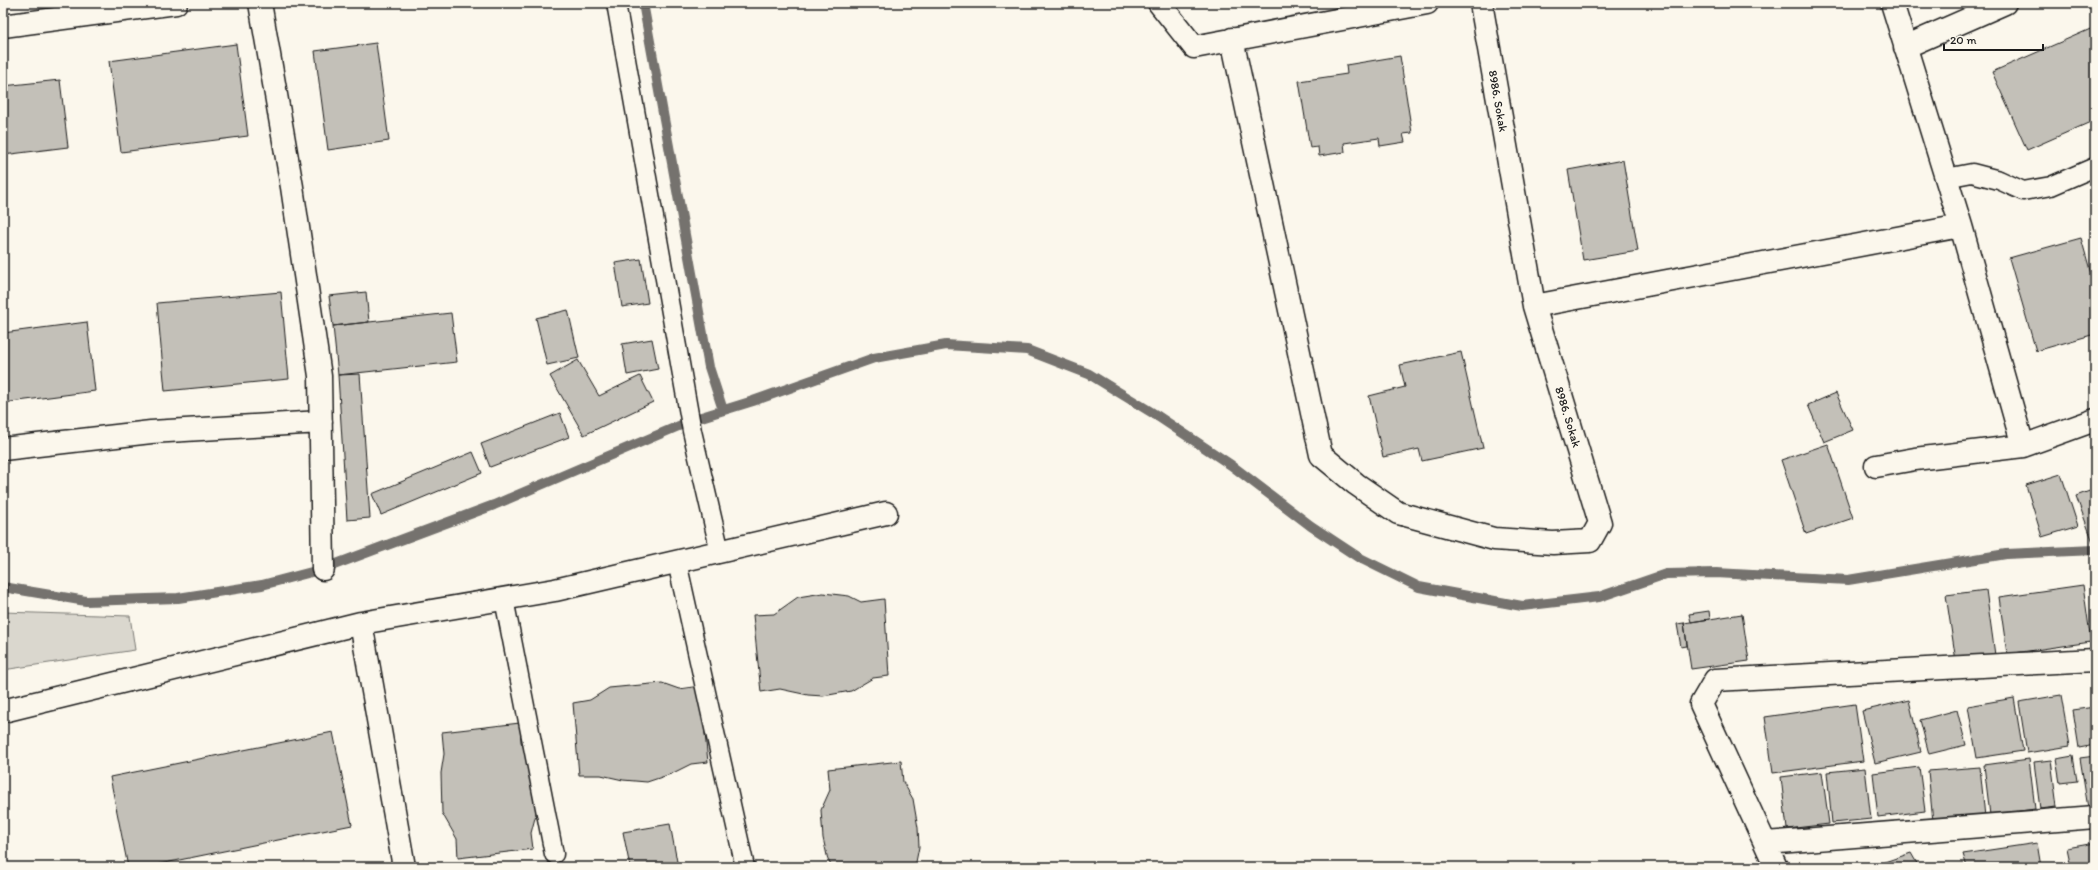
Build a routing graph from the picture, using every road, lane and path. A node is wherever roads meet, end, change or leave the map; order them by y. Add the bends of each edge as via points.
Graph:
1 (176, 3) edge
2 (260, 3) edge
3 (616, 3) edge
4 (1159, 3) edge
5 (1427, 3) edge
6 (1482, 3) edge
7 (1892, 3) edge
8 (2005, 3) edge
9 (3, 26) edge
10 (1232, 40) junction
11 (1905, 47) junction
12 (2095, 167) edge
13 (1946, 178) junction
14 (1961, 226) junction
15 (1534, 306) junction
16 (2095, 420) edge
17 (321, 422) junction
18 (2023, 446) junction
19 (3, 449) edge
20 (1876, 466) dead end
21 (886, 513) dead end
22 (720, 552) junction
23 (677, 562) junction
24 (323, 569) dead end
25 (504, 599) junction
26 (361, 623) junction
27 (2095, 660) edge
28 (3, 711) edge
29 (2095, 817) edge
30 (1765, 843) junction
31 (554, 854) dead end
32 (404, 867) edge
33 (745, 867) edge
34 (1776, 867) edge

1 - 9 street
2 - 17 street via 292,188 320,376
3 - 22 lane via 688,411
4 - 10 street via 1194,47
5 - 10 street
6 - 15 street, 8986. Sokak
7 - 11 street
8 - 11 street
10 - 15 street, 8986. Sokak via 1321,455 1356,484 1398,513 1494,539 1553,543 1590,541 1600,523
11 - 13 street
12 - 13 lane via 2051,186 2023,191 1999,180 1972,173
13 - 14 street
14 - 15 street
14 - 18 street
16 - 18 street
17 - 19 street via 151,432
17 - 24 street
18 - 20 street via 1915,458
21 - 22 street
22 - 23 street
23 - 25 street
23 - 33 lane
25 - 26 street
25 - 31 lane
26 - 28 street
26 - 32 street
27 - 30 street via 1715,680 1701,704
29 - 30 street
30 - 34 street

